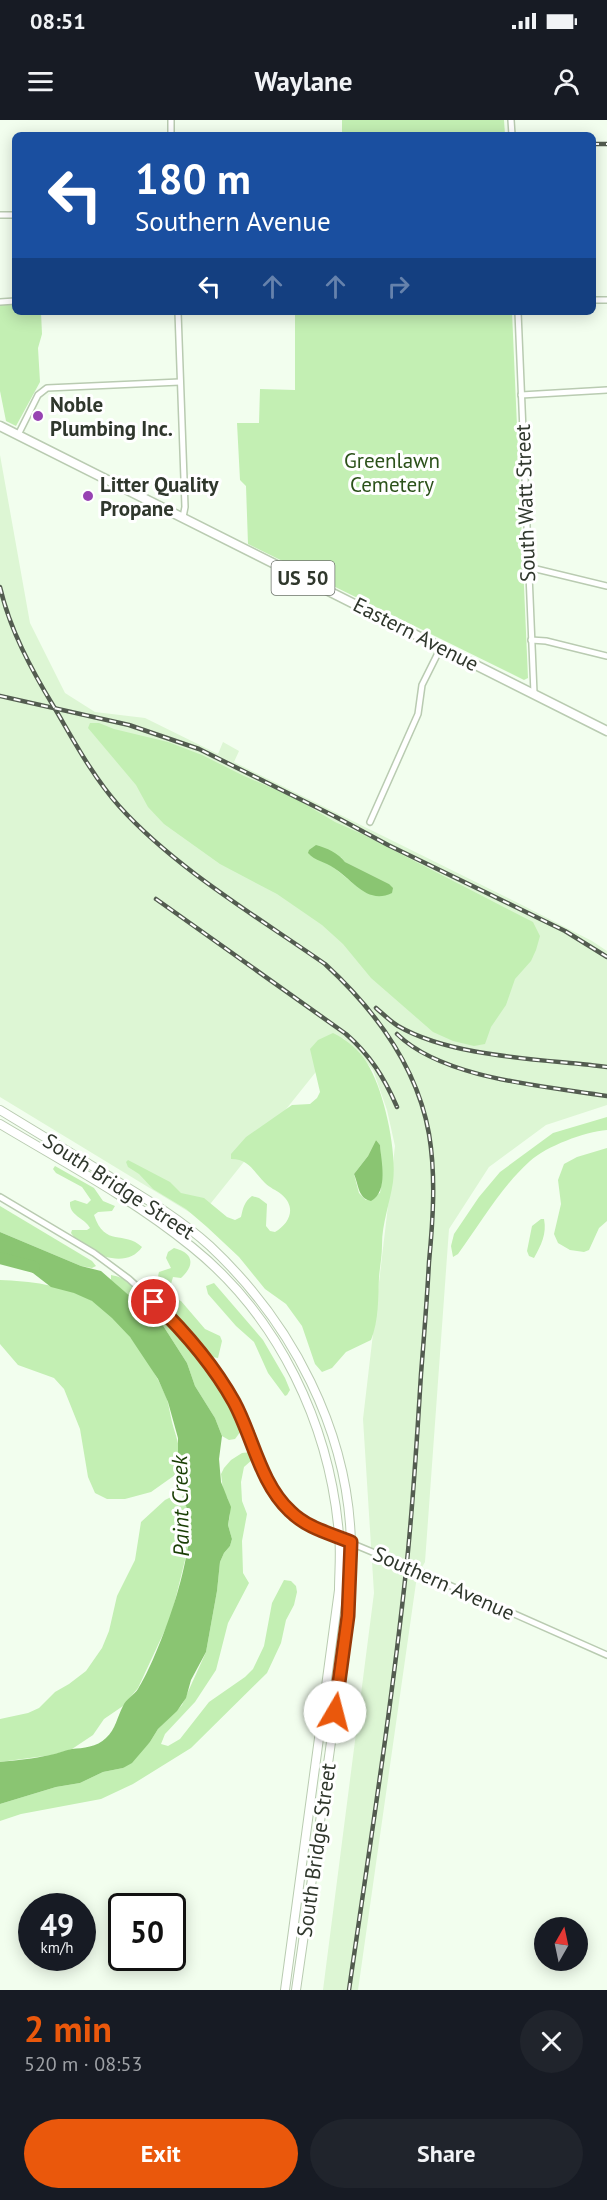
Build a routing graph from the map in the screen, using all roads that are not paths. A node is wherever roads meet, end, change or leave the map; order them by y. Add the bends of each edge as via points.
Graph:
1 (171, 120) edge
2 (178, 120) edge
3 (178, 315) edge
4 (519, 315) edge
5 (180, 382) junction
6 (607, 390) edge
7 (521, 395) junction
8 (0, 426) edge
9 (18, 435) junction
10 (183, 517) junction
11 (528, 567) junction
12 (607, 586) edge
13 (531, 640) junction
14 (441, 647) junction
15 (607, 656) edge
16 (534, 693) junction
17 (607, 730) edge
18 (369, 822) dead end
19 (0, 1110) edge
20 (0, 1125) edge
21 (0, 1197) edge
22 (339, 1537) junction
23 (351, 1542) junction
24 (607, 1655) edge
25 (285, 1990) edge
26 (296, 1990) edge

1 - 2 street
3 - 5 street
4 - 7 street, South Watt Street
5 - 9 street via 47,388 38,395
5 - 10 street
6 - 7 street
7 - 11 street, South Watt Street
8 - 9 main road, Eastern Avenue / US 50
9 - 10 main road, Eastern Avenue / US 50
10 - 14 main road, Eastern Avenue / US 50
11 - 12 street
11 - 13 street, South Watt Street
13 - 15 street
13 - 16 street, South Watt Street
14 - 16 main road, Eastern Avenue / US 50
14 - 18 street via 422,685 418,714
16 - 17 main road, Eastern Avenue / US 50
19 - 23 main road, South Bridge Street via 175,1218 208,1245 260,1300 299,1359 328,1424 342,1473
20 - 22 main road, South Bridge Street via 168,1228 214,1267 254,1311 291,1368 309,1407 331,1479
21 - 22 street, Southern Avenue via 94,1253 164,1311 214,1371 234,1402 271,1485 285,1506 306,1524
22 - 23 street, Southern Avenue
22 - 25 main road, South Bridge Street via 334,1636
23 - 24 street, Southern Avenue
23 - 26 main road, South Bridge Street via 345,1646

